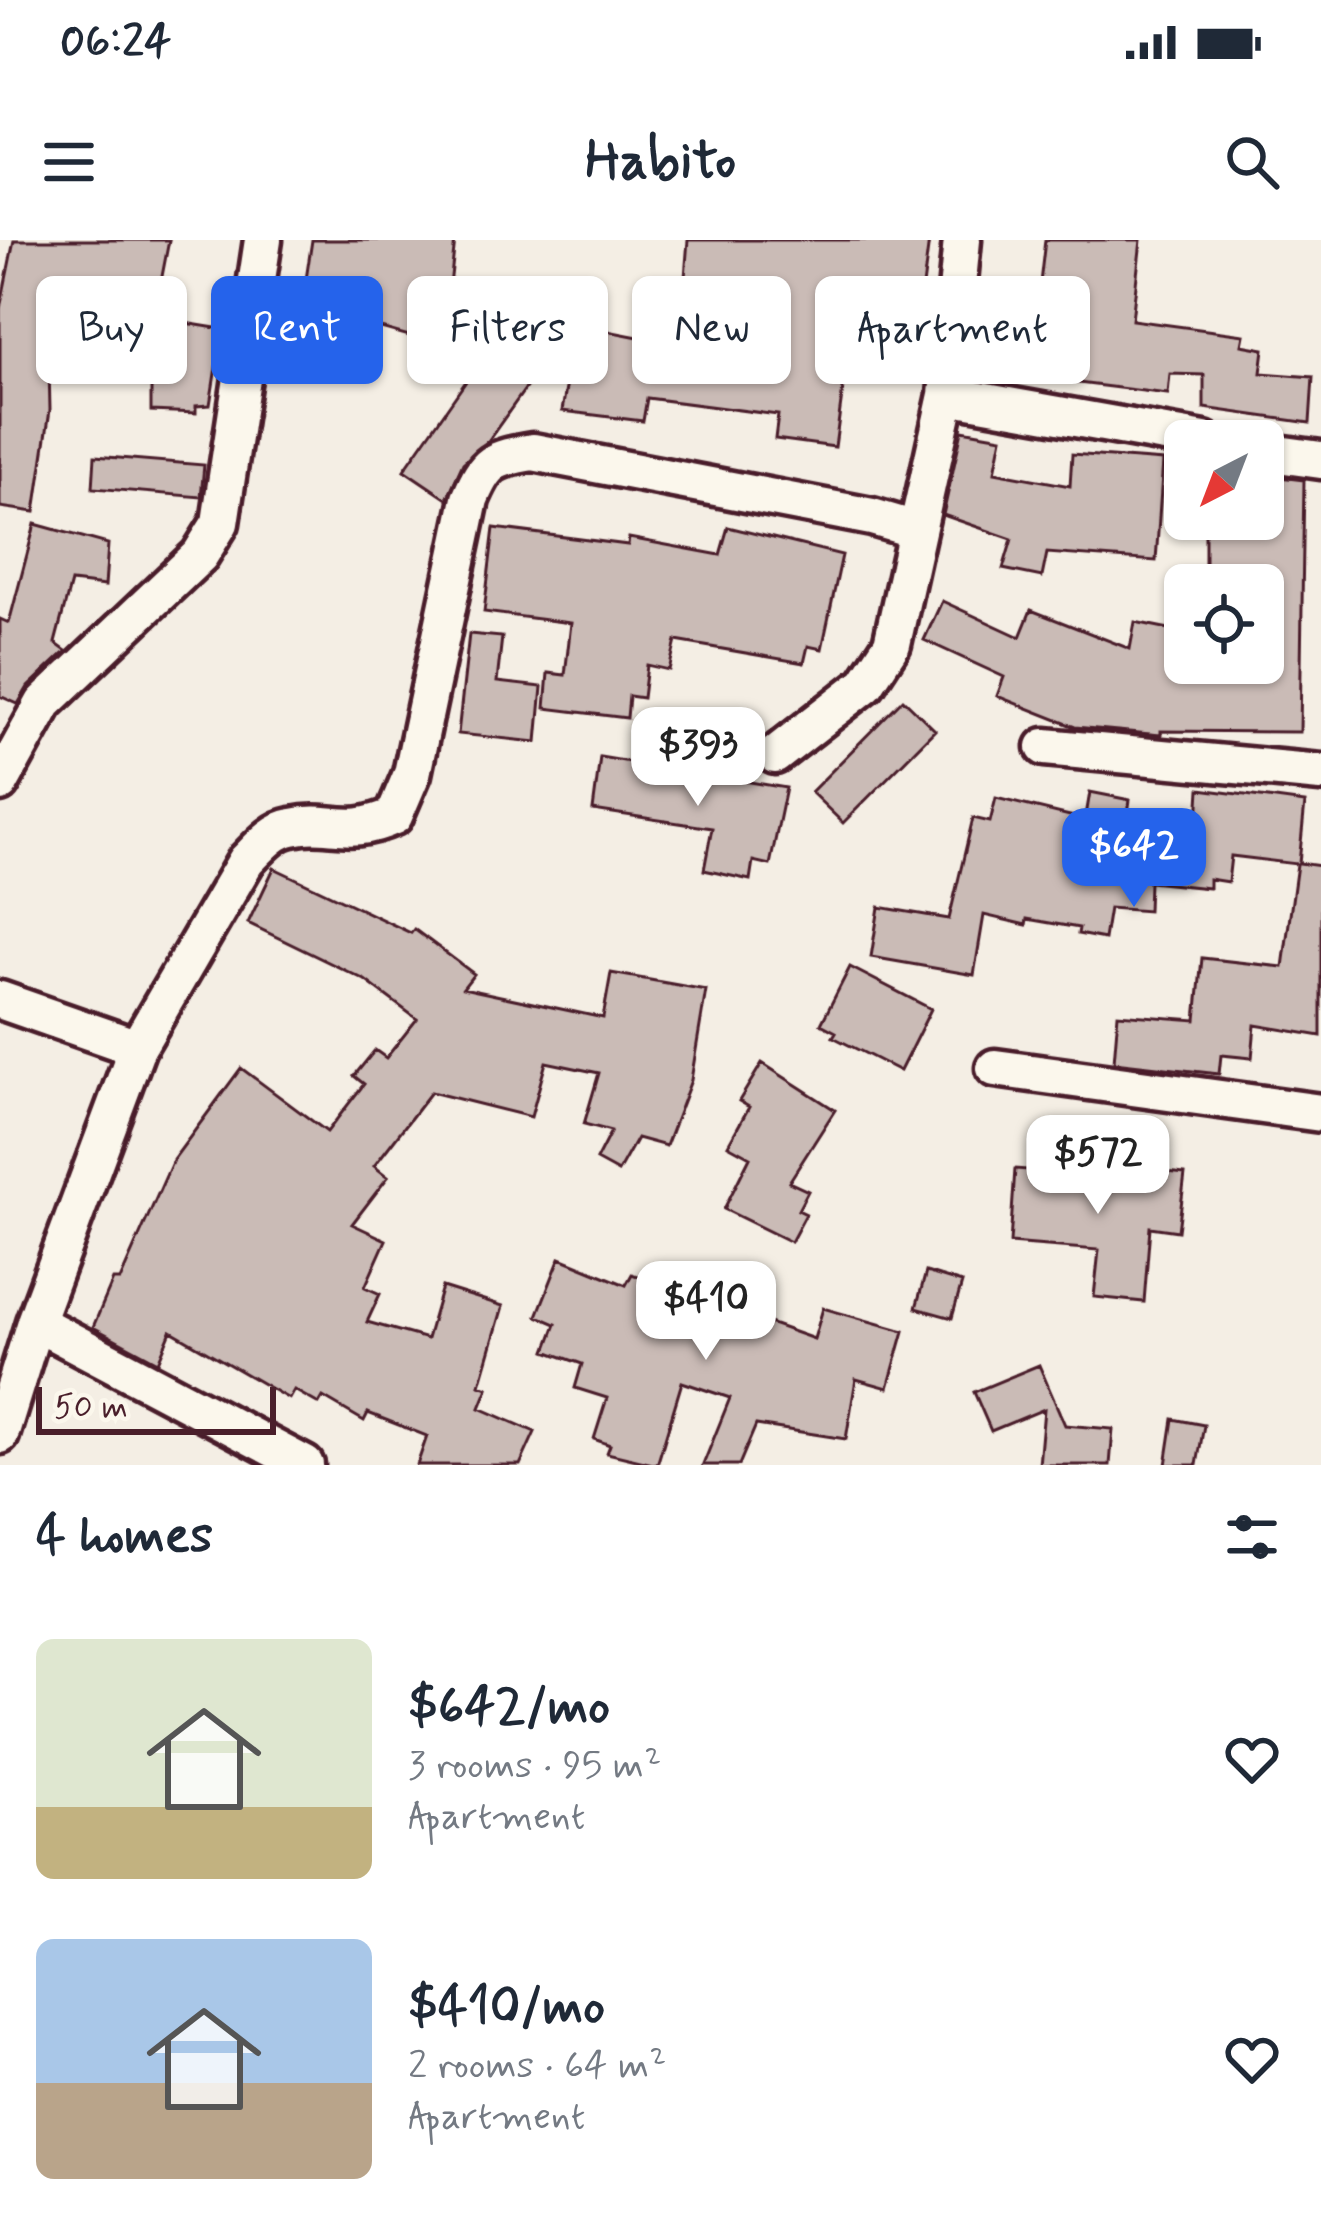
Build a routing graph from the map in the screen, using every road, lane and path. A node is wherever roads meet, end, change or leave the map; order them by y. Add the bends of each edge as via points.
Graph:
1 (262, 240) edge
2 (962, 240) edge
3 (947, 395) junction
4 (1164, 434) edge
5 (1284, 455) edge
6 (1321, 460) edge
7 (916, 530) junction
8 (1045, 747) dead end
9 (775, 755) dead end
10 (1321, 773) edge
11 (0, 783) edge
12 (0, 1000) edge
13 (136, 1048) junction
14 (994, 1068) dead end
15 (1321, 1113) edge
16 (35, 1322) junction
17 (0, 1435) edge
18 (305, 1465) edge

1 - 11 street via 220,523 200,555 44,703
2 - 3 street
3 - 4 street
3 - 7 street
5 - 6 street
7 - 9 street via 881,668
7 - 13 street via 533,452 501,457 483,469 470,499 412,774 394,816 364,830 291,826 268,838 246,861
8 - 10 street
12 - 13 street
13 - 16 street
14 - 15 street
16 - 17 street
16 - 18 street

